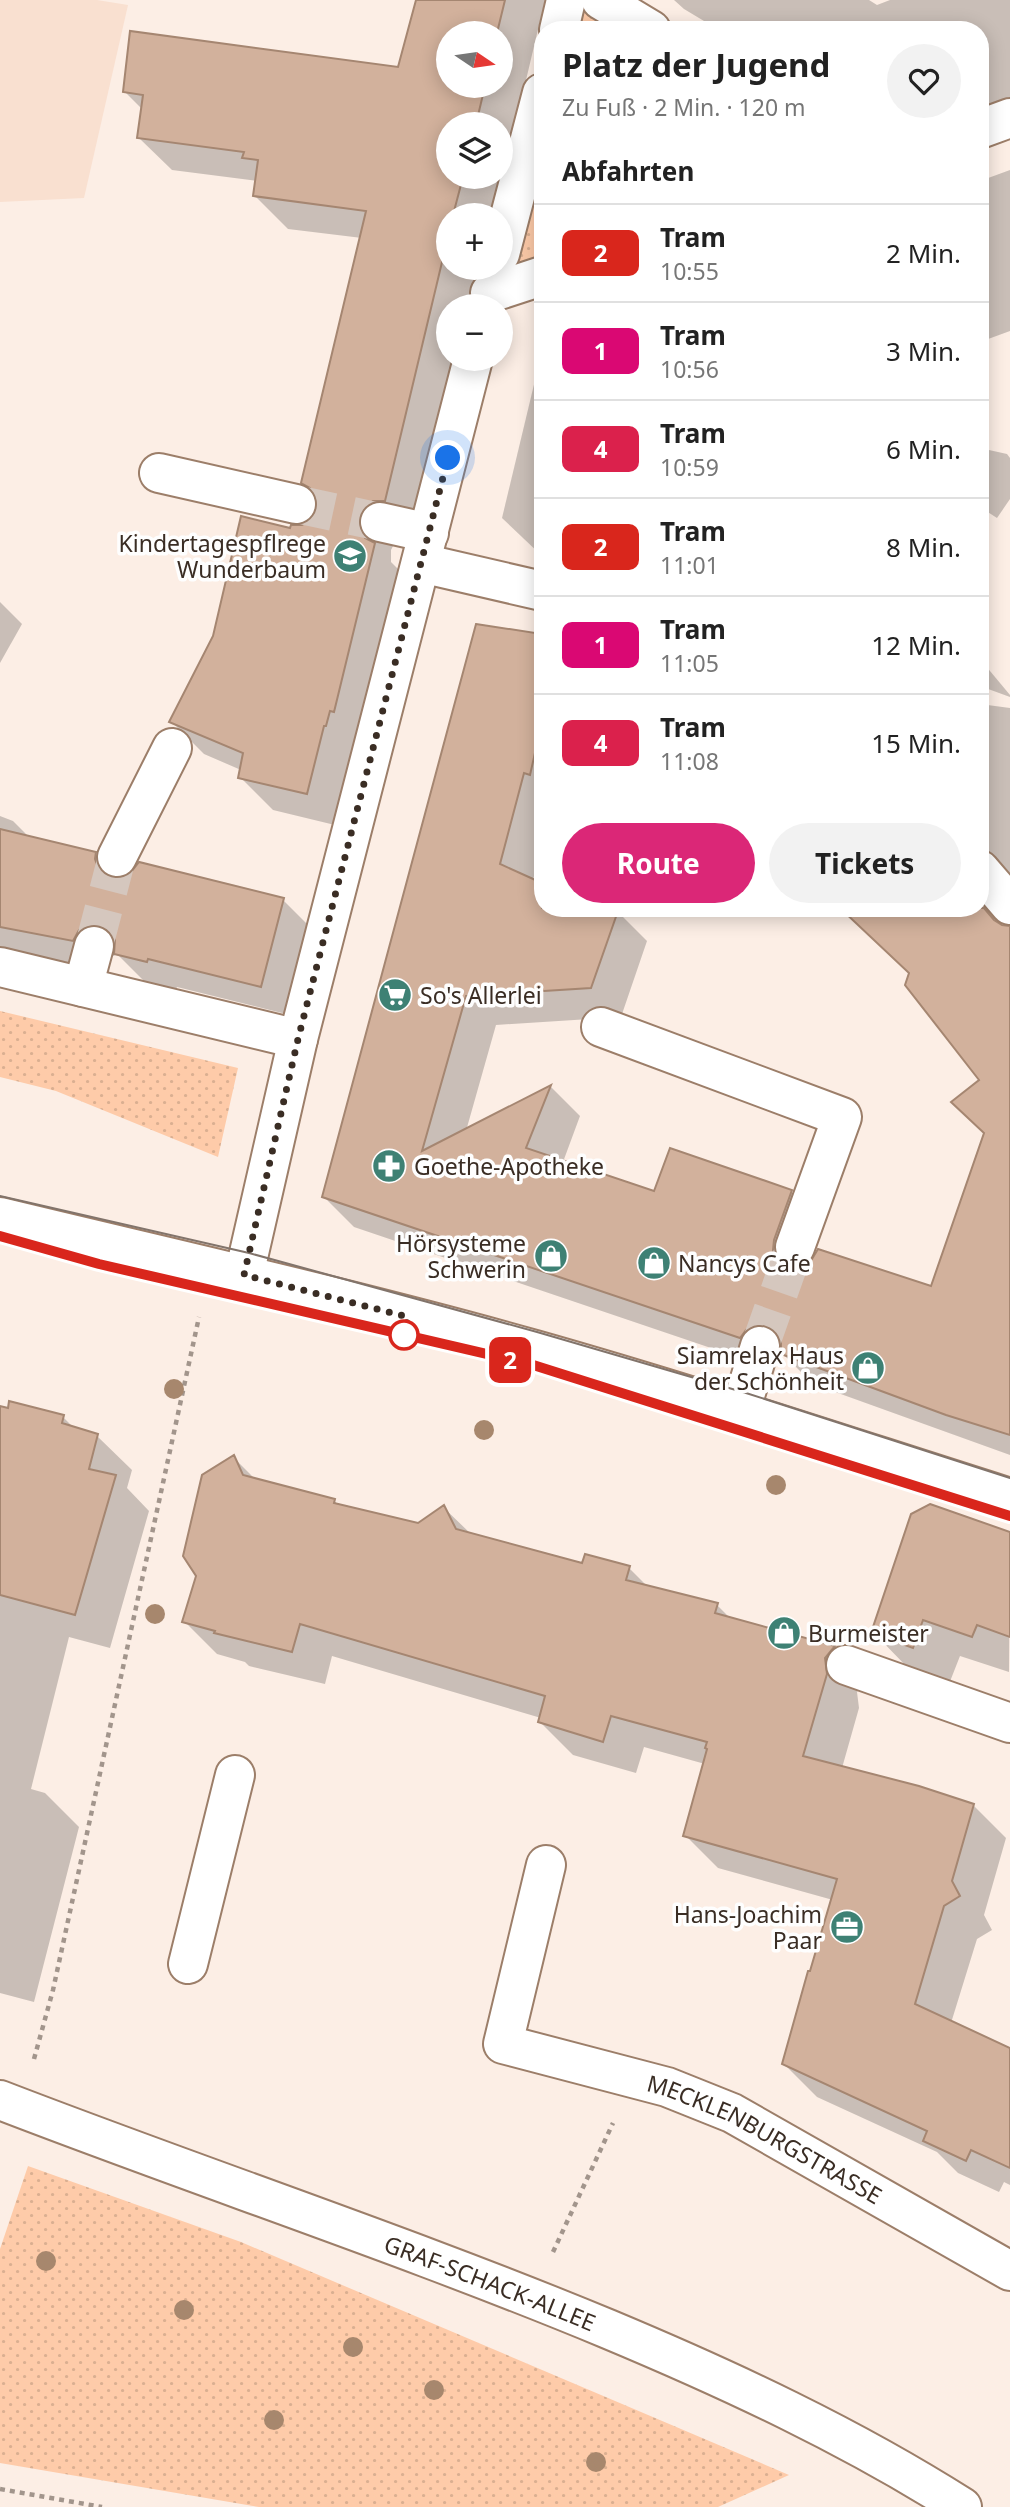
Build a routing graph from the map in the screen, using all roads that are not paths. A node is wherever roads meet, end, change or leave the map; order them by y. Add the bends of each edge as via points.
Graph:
1 (566, 0) edge
2 (601, 0) edge
3 (561, 21) edge
4 (636, 21) edge
5 (1010, 118) edge
6 (534, 124) edge
7 (989, 126) edge
8 (513, 204) edge
9 (534, 278) edge
10 (491, 289) edge
11 (471, 371) edge
12 (159, 473) dead end
13 (296, 504) tunnel mouth
14 (380, 522) tunnel mouth
15 (425, 548) junction
16 (534, 588) edge
17 (172, 748) dead end
18 (117, 857) tunnel mouth
19 (989, 880) edge
20 (1010, 905) edge
21 (94, 946) tunnel mouth
22 (0, 967) edge
23 (83, 987) junction
24 (601, 1027) dead end
25 (298, 1039) junction
26 (0, 1217) edge
27 (795, 1247) tunnel mouth
28 (228, 1272) junction
29 (760, 1346) tunnel mouth
30 (740, 1412) junction
31 (1010, 1498) edge
32 (846, 1665) dead end
33 (1010, 1723) edge
34 (235, 1775) dead end
35 (546, 1865) dead end
36 (188, 1964) dead end
37 (10, 2104) edge
38 (1010, 2271) edge
39 (962, 2507) edge

1 - 3 street
2 - 4 street
5 - 7 street
6 - 8 street
9 - 10 street
11 - 15 street
12 - 13 street
14 - 15 street
15 - 16 street
15 - 25 street
17 - 18 street
19 - 20 street
21 - 23 street
22 - 23 street
23 - 25 street
24 - 27 street via 842,1117
25 - 28 street
26 - 28 street
28 - 30 street via 533,1350
29 - 30 street
30 - 31 street
32 - 33 street
34 - 36 street
35 - 38 street, MECKLENBURGSTRASSE via 503,2044 667,2087 732,2113
37 - 39 street, GRAF-SCHACK-ALLEE via 339,2223 713,2373 845,2438

